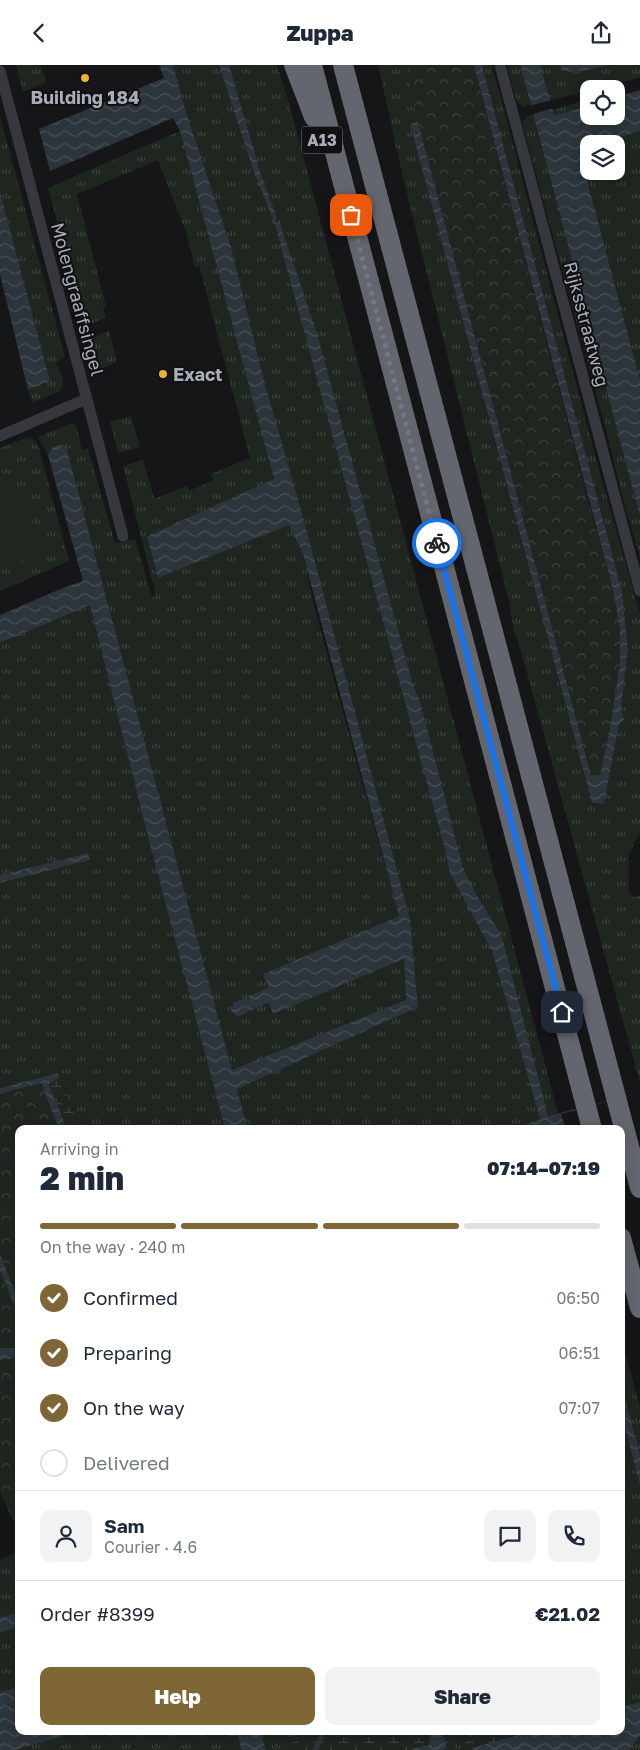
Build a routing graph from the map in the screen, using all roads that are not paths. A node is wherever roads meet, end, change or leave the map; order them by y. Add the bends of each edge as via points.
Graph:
1 (294, 65) edge
2 (312, 65) edge
3 (500, 65) edge
4 (346, 70) edge
5 (0, 71) edge
6 (351, 215) junction
7 (86, 399) junction
8 (0, 436) edge
9 (123, 536) dead end
10 (640, 591) edge
11 (590, 1119) edge
12 (623, 1125) edge
13 (625, 1132) edge
14 (640, 1188) edge
15 (625, 1253) edge
16 (640, 1309) edge

1 - 6 highway, A13
2 - 6 highway, A13
3 - 10 street, Rijksstraatweg
4 - 12 highway, A13
5 - 7 street, Molengraaffsingel
6 - 11 highway, A13
7 - 8 street
7 - 9 street, Molengraaffsingel
13 - 14 highway, A13
15 - 16 highway

